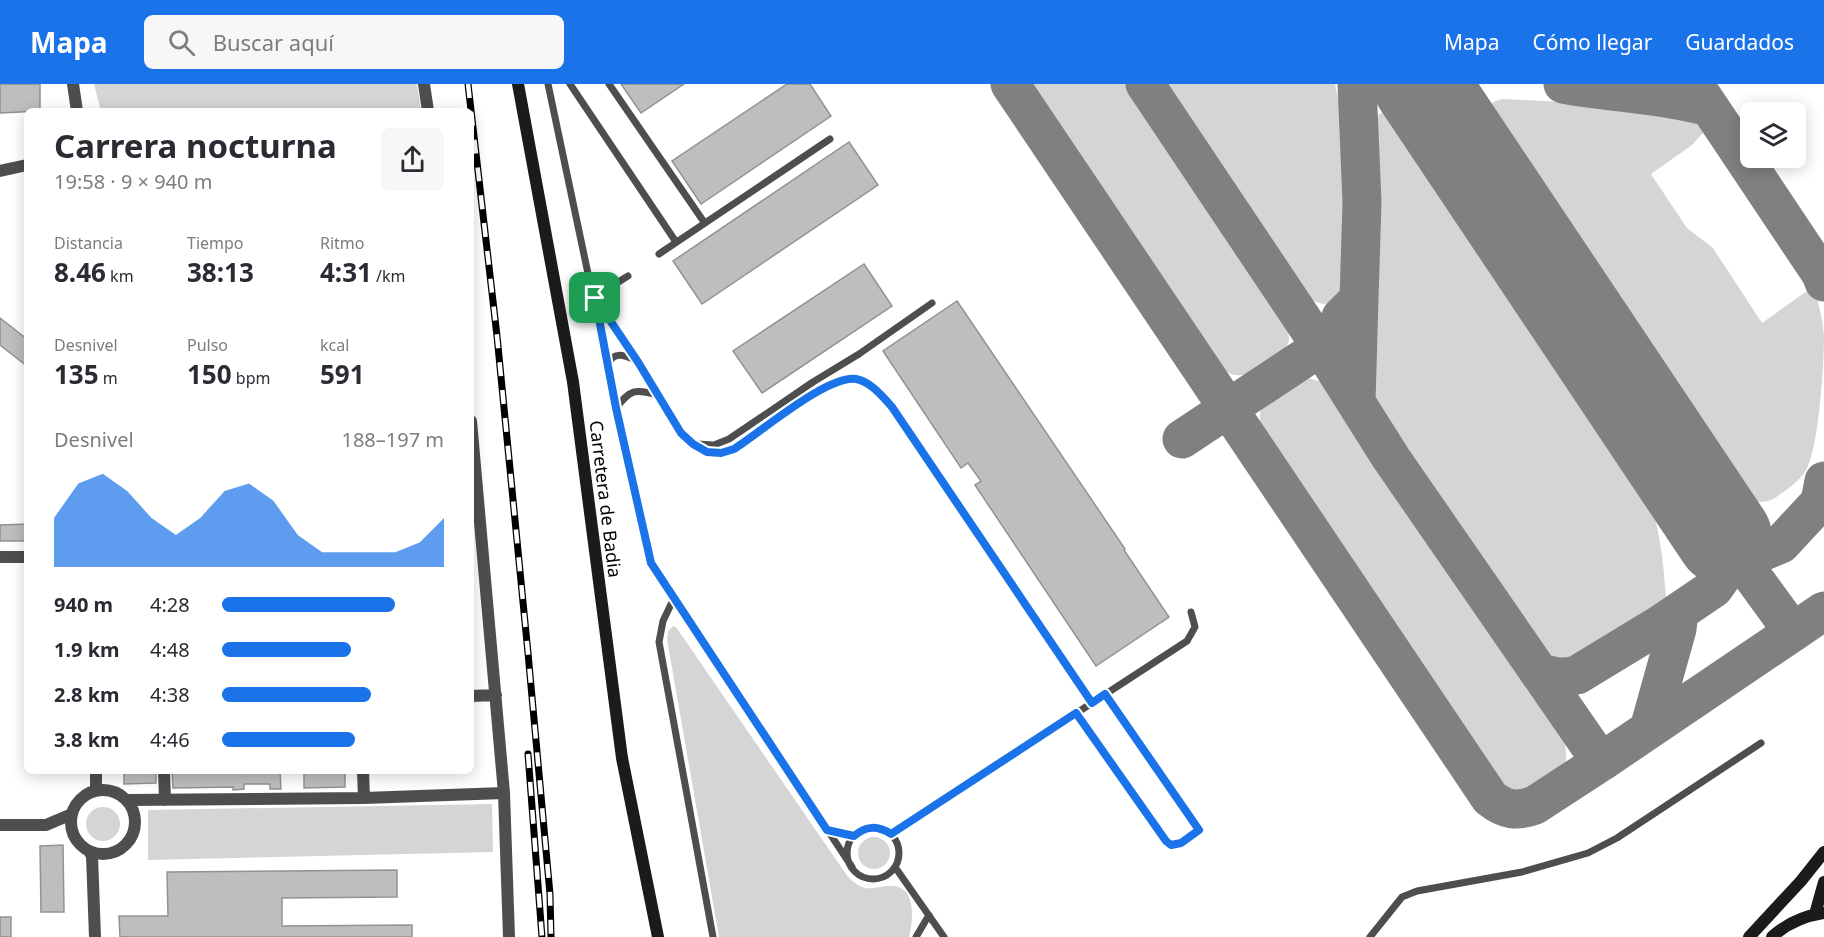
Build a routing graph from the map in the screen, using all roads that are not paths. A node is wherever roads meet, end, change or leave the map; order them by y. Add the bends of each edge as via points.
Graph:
1 (74, 84) edge
2 (424, 84) edge
3 (518, 84) edge
4 (549, 84) edge
5 (570, 84) edge
6 (609, 84) edge
7 (77, 108) edge
8 (428, 108) edge
9 (830, 139) dead end
10 (24, 166) edge
11 (0, 171) edge
12 (704, 222) junction
13 (676, 242) junction
14 (659, 254) dead end
15 (628, 276) dead end
16 (594, 295) junction
17 (932, 303) dead end
18 (638, 362) junction
19 (608, 365) junction
20 (657, 395) junction
21 (616, 408) junction
22 (693, 444) junction
23 (474, 494) edge
24 (476, 542) edge
25 (0, 557) edge
26 (24, 557) edge
27 (674, 598) junction
28 (1191, 612) dead end
29 (1105, 694) junction
30 (496, 695) junction
31 (474, 696) edge
32 (1092, 703) junction
33 (1076, 713) junction
34 (1761, 743) dead end
35 (96, 774) edge
36 (164, 774) edge
37 (363, 774) edge
38 (96, 791) junction
39 (504, 793) junction
40 (364, 798) junction
41 (126, 800) junction
42 (165, 800) junction
43 (72, 814) junction
44 (0, 825) edge
45 (46, 825) junction
46 (827, 830) junction
47 (891, 834) junction
48 (75, 836) junction
49 (854, 836) junction
50 (89, 851) junction
51 (1824, 852) edge
52 (852, 867) junction
53 (895, 867) junction
54 (1824, 882) edge
55 (1819, 913) edge
56 (928, 915) junction
57 (95, 937) edge
58 (509, 937) edge
59 (660, 937) edge
60 (713, 937) edge
61 (916, 937) edge
62 (944, 937) edge
63 (1370, 937) edge
64 (1749, 937) edge
65 (1772, 937) edge

1 - 7 street
2 - 8 street
3 - 59 street, Carretera de Badia via 573,382 622,758
4 - 16 lane
5 - 13 lane
6 - 12 lane
9 - 12 lane
10 - 11 street
12 - 13 lane
13 - 14 lane
15 - 16 lane
16 - 18 lane
16 - 19 lane
17 - 22 lane via 729,439 714,445
18 - 19 lane via 624,354 615,355
18 - 20 lane
19 - 21 lane
20 - 21 lane via 632,391
20 - 22 lane via 681,433
21 - 27 lane via 651,563
22 - 32 lane via 707,452 734,449 836,381 857,379 872,387 892,407
23 - 24 street
24 - 30 street
25 - 26 street
27 - 46 lane
27 - 60 lane via 659,642
28 - 29 lane via 1195,627 1187,641
29 - 32 lane
29 - 33 lane via 1199,830 1181,843 1171,845 1166,841
30 - 31 street
30 - 39 street
32 - 33 lane
33 - 47 lane
34 - 63 lane via 1588,853 1522,873 1417,891 1402,897
35 - 38 street
36 - 42 street
37 - 40 street
38 - 41 street via 116,793
38 - 43 street via 79,802
39 - 40 street
39 - 58 street
40 - 42 street
41 - 42 street
41 - 50 street via 135,823 127,844 111,853
43 - 45 street
43 - 48 street
44 - 45 street
45 - 48 street
46 - 49 lane
46 - 52 lane
47 - 49 lane via 876,827
47 - 53 lane via 899,850
48 - 50 street
49 - 52 lane via 847,851
50 - 57 street
51 - 64 street
52 - 53 lane via 873,879
53 - 56 lane
54 - 55 street
55 - 65 street via 1791,923
56 - 61 lane
56 - 62 lane

